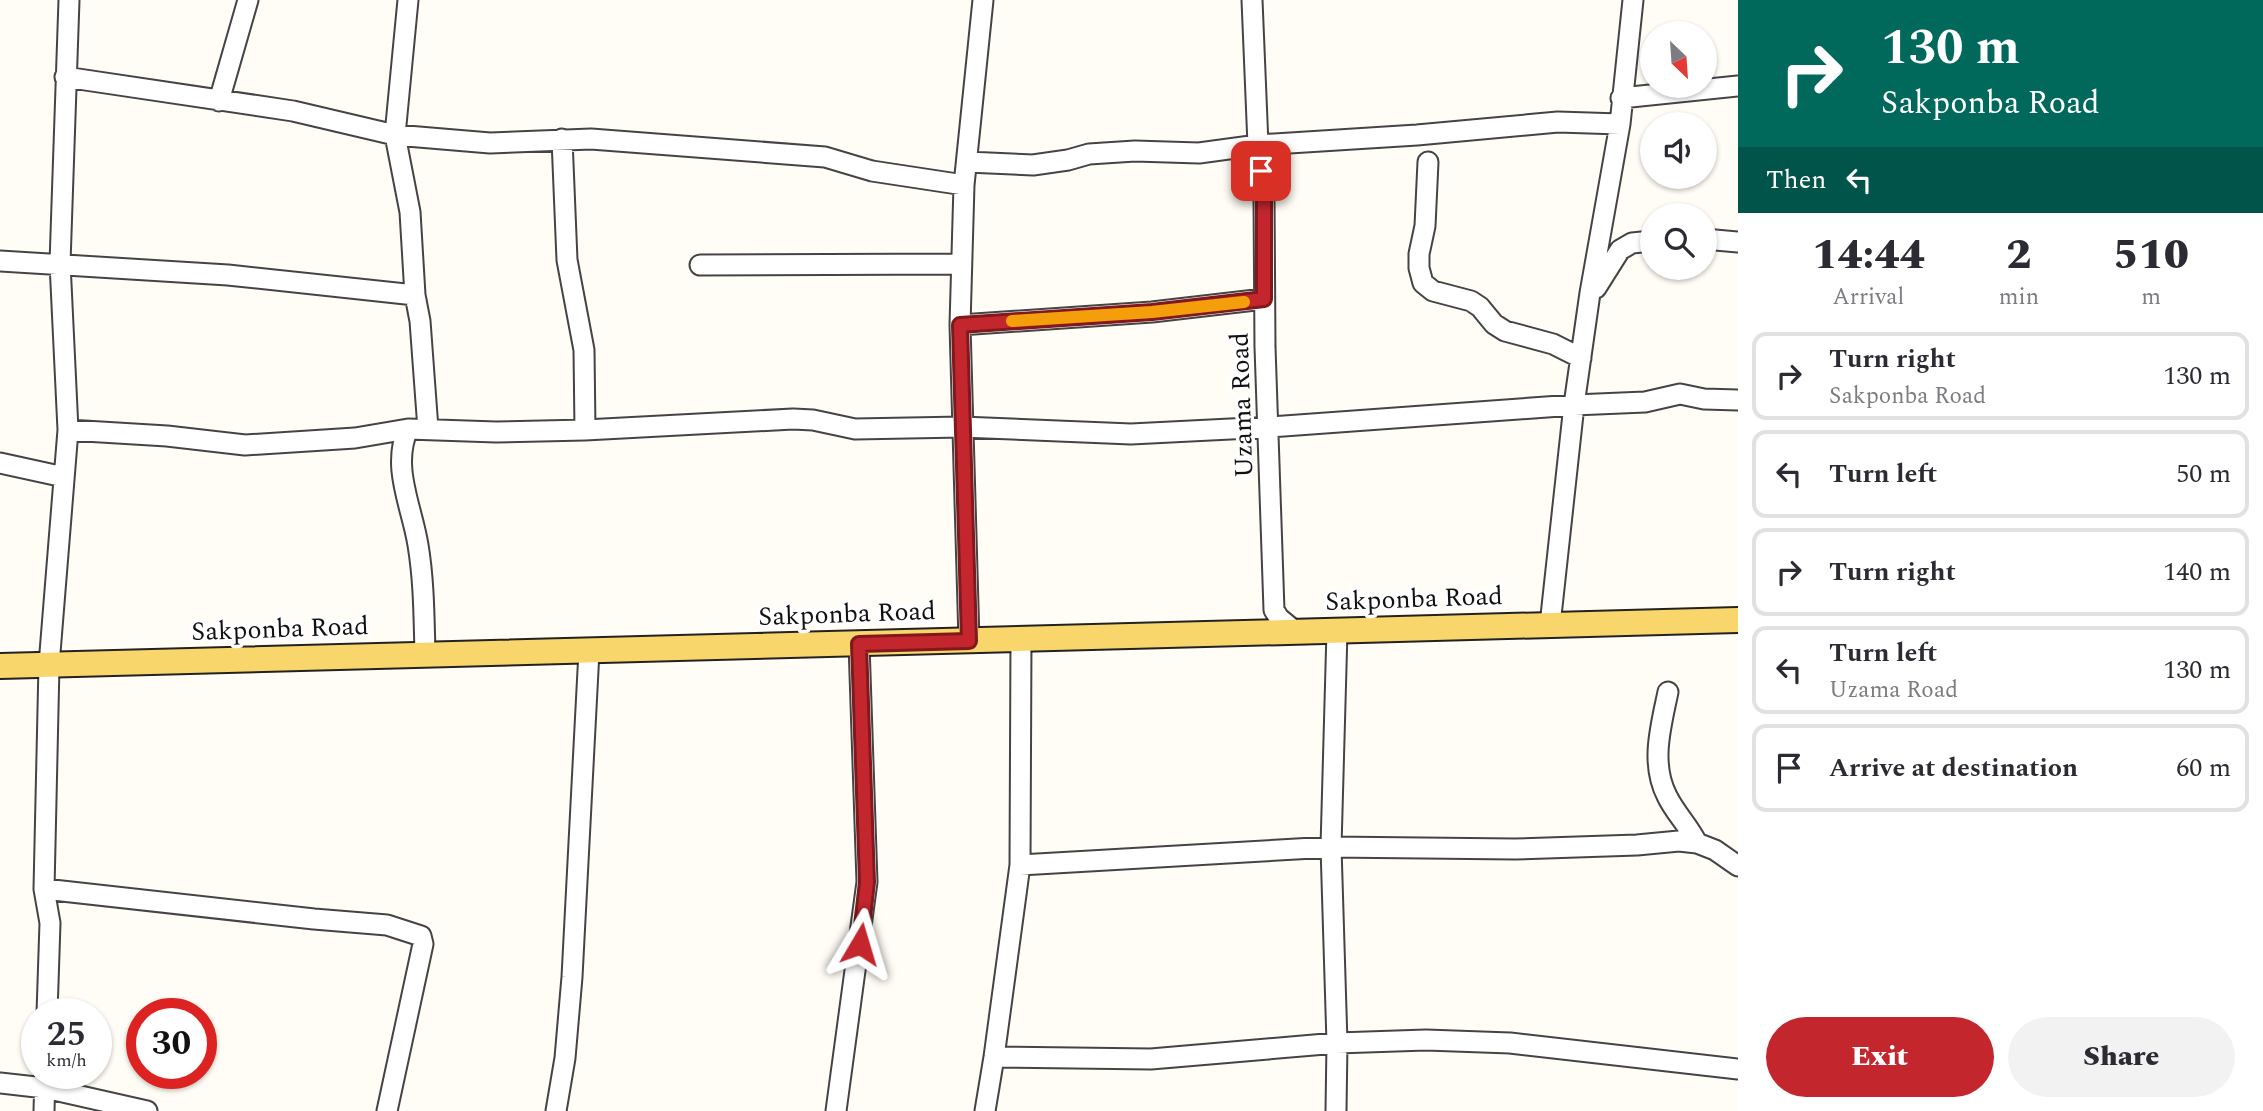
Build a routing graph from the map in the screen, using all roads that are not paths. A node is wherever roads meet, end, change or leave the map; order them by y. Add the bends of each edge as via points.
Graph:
1 (69, 0) edge
2 (248, 0) edge
3 (408, 0) edge
4 (983, 0) edge
5 (1252, 0) edge
6 (1633, 0) edge
7 (65, 77) junction
8 (1738, 86) edge
9 (1621, 98) junction
10 (219, 101) junction
11 (1619, 124) junction
12 (395, 135) junction
13 (562, 139) junction
14 (1258, 145) junction
15 (967, 162) junction
16 (1428, 162) dead end
17 (964, 185) junction
18 (1717, 241) edge
19 (1640, 242) edge
20 (1738, 242) edge
21 (0, 261) edge
22 (60, 263) junction
23 (961, 264) junction
24 (700, 265) dead end
25 (1590, 293) junction
26 (415, 295) junction
27 (1264, 299) junction
28 (960, 325) junction
29 (1581, 358) junction
30 (1738, 400) edge
31 (1574, 405) junction
32 (962, 427) junction
33 (1270, 427) junction
34 (408, 429) junction
35 (428, 429) junction
36 (68, 430) junction
37 (584, 430) junction
38 (0, 463) edge
39 (64, 477) junction
40 (1738, 620) edge
41 (1550, 625) junction
42 (1337, 631) junction
43 (1296, 632) junction
44 (1021, 639) junction
45 (969, 641) junction
46 (859, 644) junction
47 (589, 651) junction
48 (425, 654) junction
49 (49, 665) junction
50 (0, 666) edge
51 (1668, 692) dead end
52 (1697, 843) junction
53 (1331, 847) junction
54 (1020, 865) junction
55 (1738, 866) edge
56 (44, 888) junction
57 (48, 998) edge
58 (1337, 1043) junction
59 (994, 1057) junction
60 (1738, 1069) edge
61 (21, 1082) edge
62 (0, 1083) edge
63 (45, 1089) edge
64 (75, 1089) edge
65 (44, 1111) edge
66 (147, 1111) edge
67 (387, 1111) edge
68 (556, 1111) edge
69 (836, 1111) edge
70 (985, 1111) edge
71 (1336, 1111) edge

1 - 7 street
2 - 10 street
3 - 12 street
4 - 15 street
5 - 14 street, Uzama Road
6 - 9 street
7 - 10 street
7 - 22 street
8 - 9 street
9 - 11 street
10 - 12 street via 293,111
11 - 14 street via 1558,122
11 - 25 street
12 - 13 street via 490,143
12 - 26 street via 410,212
13 - 17 street via 825,157 872,171
13 - 37 street via 567,260 584,350
14 - 15 street via 1199,153 1100,153 1033,165
14 - 27 street, Uzama Road via 1264,197
15 - 17 street
16 - 29 street via 1419,254 1423,283 1471,301 1505,331 1553,344
17 - 23 street
18 - 20 street
19 - 25 street via 1620,250
21 - 22 street
22 - 26 street
22 - 36 street
23 - 24 street
23 - 28 street
25 - 29 street
26 - 35 street
27 - 28 street
27 - 33 street, Uzama Road
28 - 32 street
29 - 31 street
30 - 31 street via 1680,394 1645,402
31 - 33 street
31 - 41 street
32 - 33 street via 1131,434
32 - 37 street via 855,429 793,419
32 - 45 street
33 - 43 street, Uzama Road via 1274,610
34 - 35 street
34 - 36 street via 355,438 245,445
34 - 48 street via 402,445 402,475 418,545
35 - 37 street
36 - 39 street
38 - 39 street
39 - 49 street
40 - 41 main road, Sakponba Road
41 - 42 main road, Sakponba Road
42 - 43 main road, Sakponba Road
42 - 53 street
43 - 44 main road, Sakponba Road
44 - 45 main road, Sakponba Road
44 - 54 street
45 - 46 main road, Sakponba Road
46 - 47 main road, Sakponba Road
46 - 69 street via 867,882
47 - 48 main road, Sakponba Road
47 - 68 street via 572,977
48 - 49 main road, Sakponba Road
49 - 50 main road, Sakponba Road
49 - 56 street
51 - 52 street via 1658,772 1667,796
52 - 53 street via 1516,849
52 - 55 street
53 - 54 street
53 - 58 street
54 - 59 street
56 - 57 street via 50,923
56 - 67 street via 387,925 421,936 424,944
58 - 59 street via 1151,1059
58 - 60 street via 1510,1043
58 - 71 street
59 - 70 street
61 - 62 street
63 - 65 street
64 - 66 street

